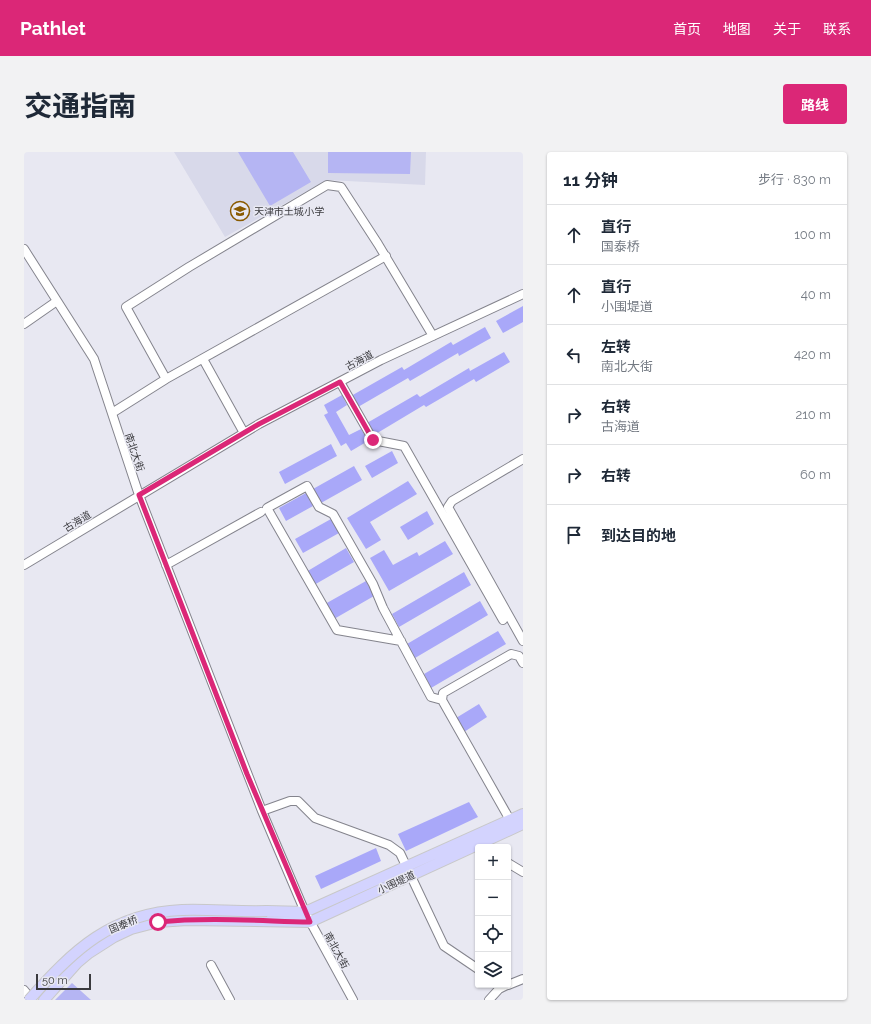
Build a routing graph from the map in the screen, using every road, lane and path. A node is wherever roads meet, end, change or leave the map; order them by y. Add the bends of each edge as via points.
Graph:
1 (24, 249) edge
2 (386, 256) junction
3 (523, 294) edge
4 (57, 301) junction
5 (24, 324) edge
6 (433, 336) junction
7 (203, 359) junction
8 (166, 379) junction
9 (340, 382) junction
10 (112, 412) junction
11 (244, 433) junction
12 (523, 459) edge
13 (139, 495) junction
14 (261, 512) dead end
15 (24, 565) edge
16 (166, 565) junction
17 (503, 620) dead end
18 (401, 641) junction
19 (523, 641) edge
20 (523, 663) edge
21 (442, 700) junction
22 (262, 811) junction
23 (523, 814) edge
24 (510, 820) junction
25 (523, 824) edge
26 (479, 843) edge
27 (511, 865) edge
28 (408, 871) junction
29 (523, 872) edge
30 (305, 912) junction
31 (266, 916) junction
32 (310, 922) junction
33 (210, 965) dead end
34 (475, 967) edge
35 (523, 978) edge
36 (511, 984) edge
37 (501, 988) edge
38 (24, 990) edge
39 (31, 1000) edge
40 (44, 1000) edge
41 (230, 1000) edge
42 (353, 1000) edge
43 (489, 1000) edge

1 - 4 street, 南北大街
2 - 6 street
2 - 7 street
2 - 8 street via 341,187 327,185 126,307
3 - 6 street, 古海道
4 - 5 street
4 - 10 street, 南北大街 via 94,359
6 - 9 street, 古海道
7 - 8 street
7 - 11 street
8 - 10 street
9 - 11 street, 古海道
9 - 17 street via 373,440 404,446
10 - 13 street, 南北大街
11 - 13 street, 古海道
12 - 19 street via 452,501 448,507
13 - 15 street, 古海道
13 - 16 street, 南北大街
14 - 16 street
16 - 22 street, 南北大街
18 - 18 street via 373,584 333,514 319,506 307,486 267,508 338,630
18 - 21 street via 431,697
20 - 21 street via 519,656 511,654 443,693
21 - 24 street
22 - 28 street via 290,801 298,801 315,818 389,845 400,853
22 - 30 street, 南北大街
23 - 24 main road, 小围堤道
24 - 26 main road, 小围堤道
25 - 26 main road, 小围堤道
26 - 28 main road, 小围堤道
27 - 29 street
28 - 30 main road, 小围堤道
28 - 32 main road, 小围堤道
28 - 34 street via 444,946
30 - 31 main road, 小围堤道
30 - 32 street, 南北大街
31 - 32 main road, 小围堤道
31 - 39 main road, 国泰桥, bridge via 179,910 128,920 86,944 63,963
31 - 40 main road, 国泰桥 via 158,922 131,929 89,953
32 - 42 street, 南北大街
33 - 41 street
35 - 36 street
37 - 43 street
38 - 39 street

